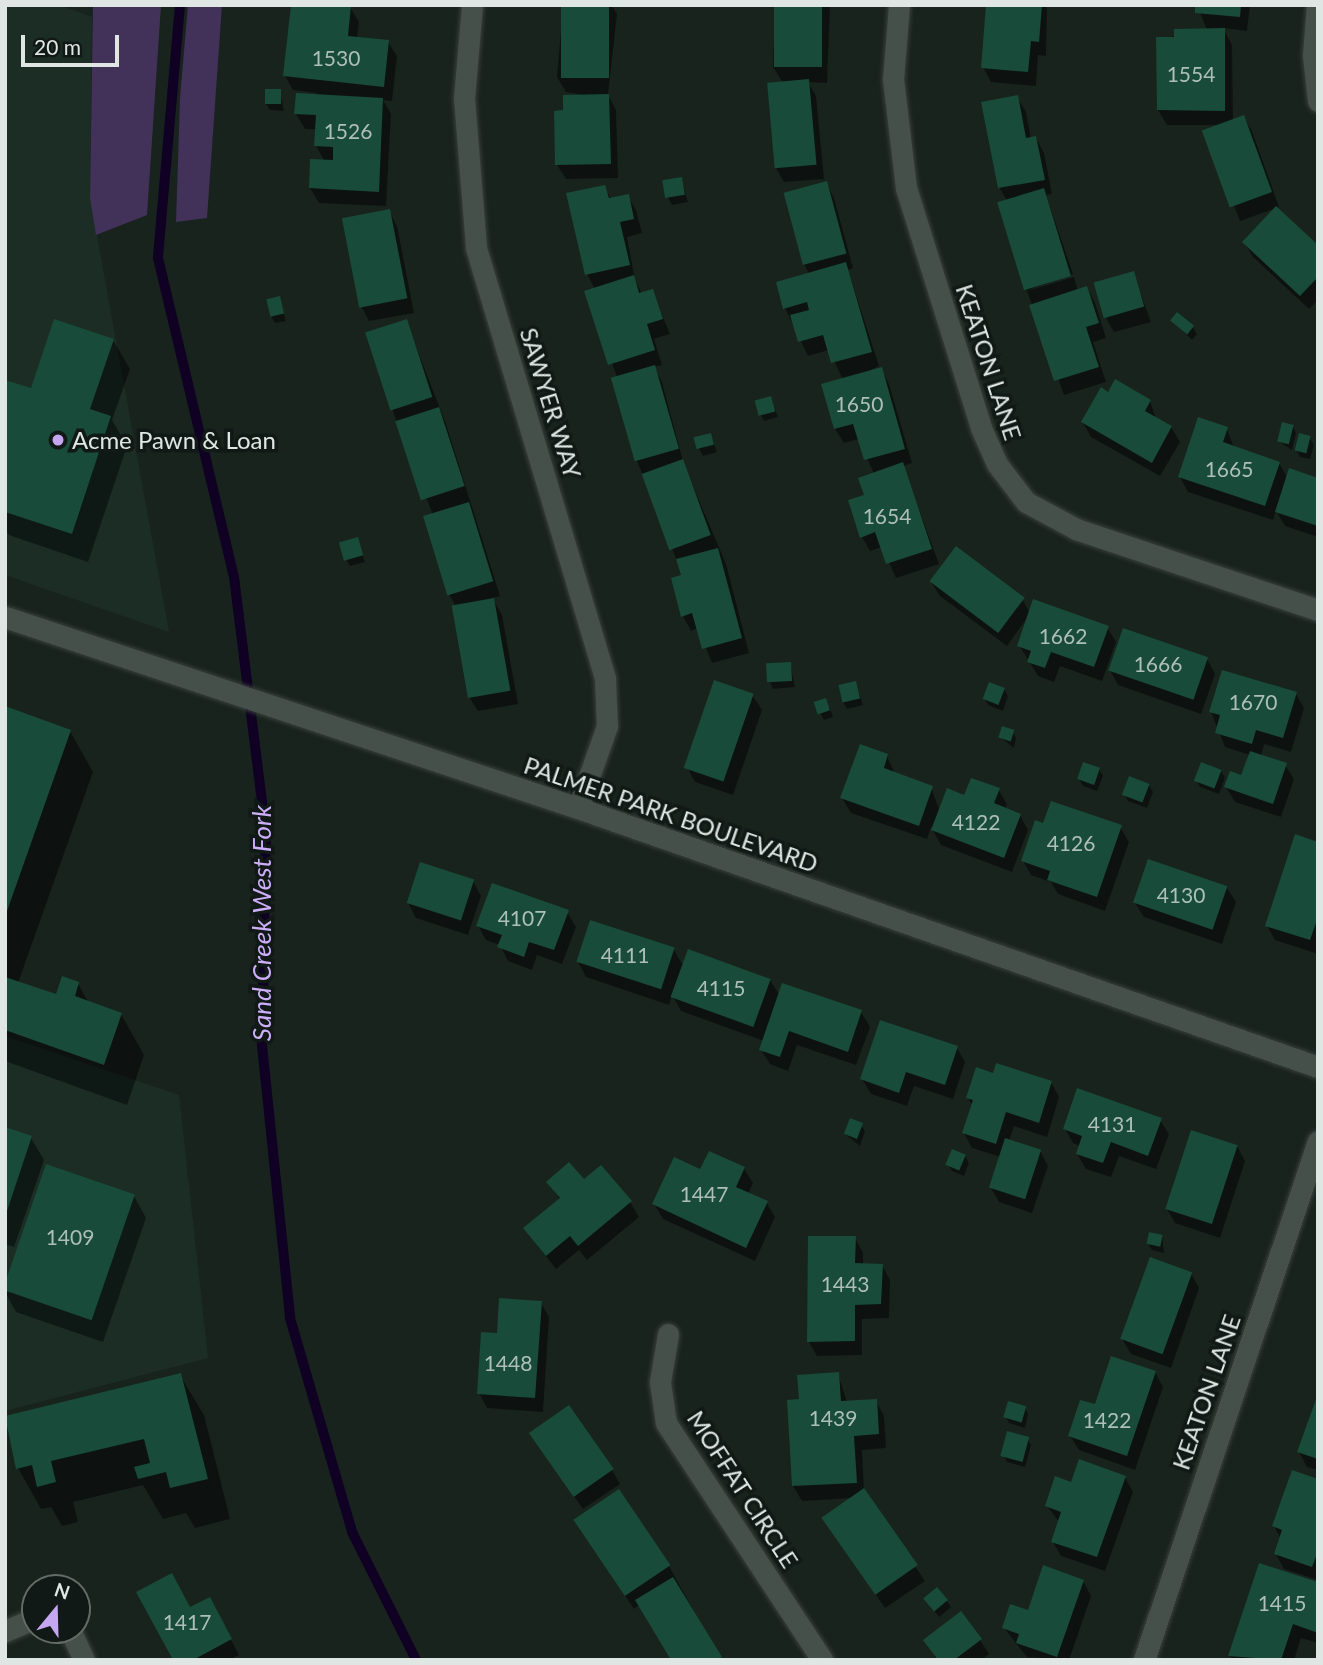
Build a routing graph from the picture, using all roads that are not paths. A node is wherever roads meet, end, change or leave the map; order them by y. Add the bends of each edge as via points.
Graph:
1 (472, 5) edge
2 (899, 5) edge
3 (1317, 5) edge
4 (1318, 101) edge
5 (1318, 610) edge
6 (5, 617) edge
7 (578, 808) junction
8 (1318, 1067) edge
9 (1318, 1141) edge
10 (668, 1334) dead end
11 (77, 1644) edge
12 (84, 1660) edge
13 (822, 1660) edge
14 (1144, 1660) edge

1 - 7 street, SAWYER WAY via 464,98 476,248 605,679 607,726
2 - 5 street, KEATON LANE via 893,79 906,188 981,428 997,464 1026,502 1076,529
3 - 4 street via 1313,55
6 - 7 street, PALMER PARK BOULEVARD
7 - 8 street, PALMER PARK BOULEVARD
9 - 14 street, KEATON LANE
10 - 13 street, MOFFAT CIRCLE via 660,1382 666,1423
11 - 12 street

